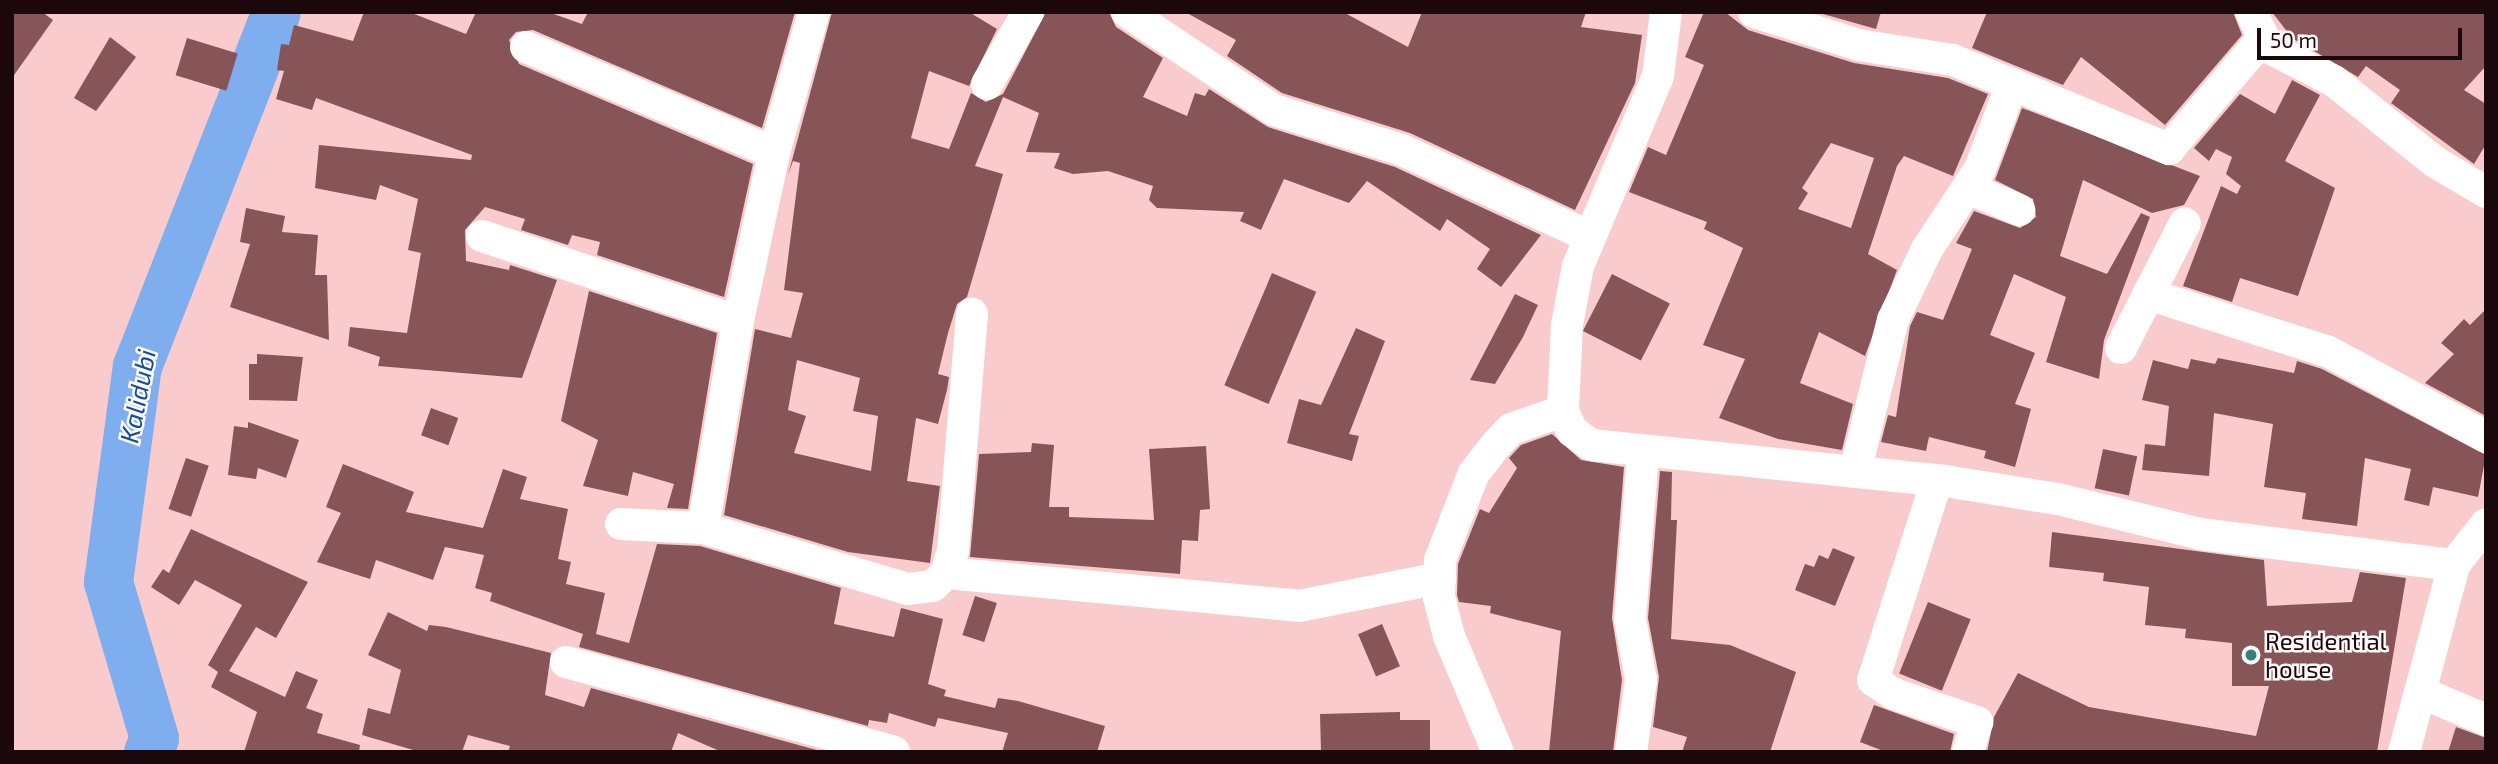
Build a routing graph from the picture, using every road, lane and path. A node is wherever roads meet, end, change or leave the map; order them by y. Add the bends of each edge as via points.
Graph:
1 (814, 12) edge
2 (1028, 12) edge
3 (1126, 12) edge
4 (1665, 12) edge
5 (1754, 12) edge
6 (2257, 25) edge
7 (526, 47) dead end
8 (987, 84) dead end
9 (2012, 84) junction
10 (774, 153) junction
11 (1968, 188) junction
12 (2486, 192) edge
13 (2019, 211) dead end
14 (2185, 223) dead end
15 (482, 236) dead end
16 (1590, 237) junction
17 (2148, 293) junction
18 (972, 314) dead end
19 (738, 321) junction
20 (2121, 348) dead end
21 (1563, 411) junction
22 (2486, 437) edge
23 (1643, 454) junction
24 (1855, 472) junction
25 (1937, 480) junction
26 (621, 524) dead end
27 (2486, 524) edge
28 (703, 528) junction
29 (2454, 565) junction
30 (946, 573) junction
31 (1440, 578) junction
32 (566, 662) dead end
33 (2420, 692) junction
34 (2486, 720) edge
35 (894, 752) edge
36 (1498, 752) edge
37 (1631, 752) edge
38 (1968, 752) edge
39 (2404, 752) edge

1 - 10 street
2 - 8 street
3 - 16 street via 1274,110 1402,150
4 - 16 street via 1658,76
5 - 9 street via 1859,45 1953,60
6 - 9 street via 2169,149
6 - 12 street via 2267,47 2334,81 2435,162
7 - 10 street
9 - 11 street
10 - 19 street
11 - 13 street
11 - 24 street via 1927,249 1893,320
14 - 17 street
15 - 19 street
16 - 21 street via 1567,325
17 - 20 street
17 - 22 street via 2329,352
18 - 30 street
19 - 28 street
21 - 23 street via 1572,431 1591,445
21 - 31 street via 1511,429 1474,473
23 - 24 street
23 - 37 street via 1630,619 1641,680
24 - 25 street
25 - 29 street via 2058,499 2200,534
25 - 38 street via 1873,680 1894,694 1977,722
26 - 28 street
27 - 29 street
28 - 30 street via 908,589 933,586
29 - 33 street
30 - 31 street via 1299,606
31 - 36 street via 1449,636
32 - 35 street
33 - 34 street
33 - 39 street

